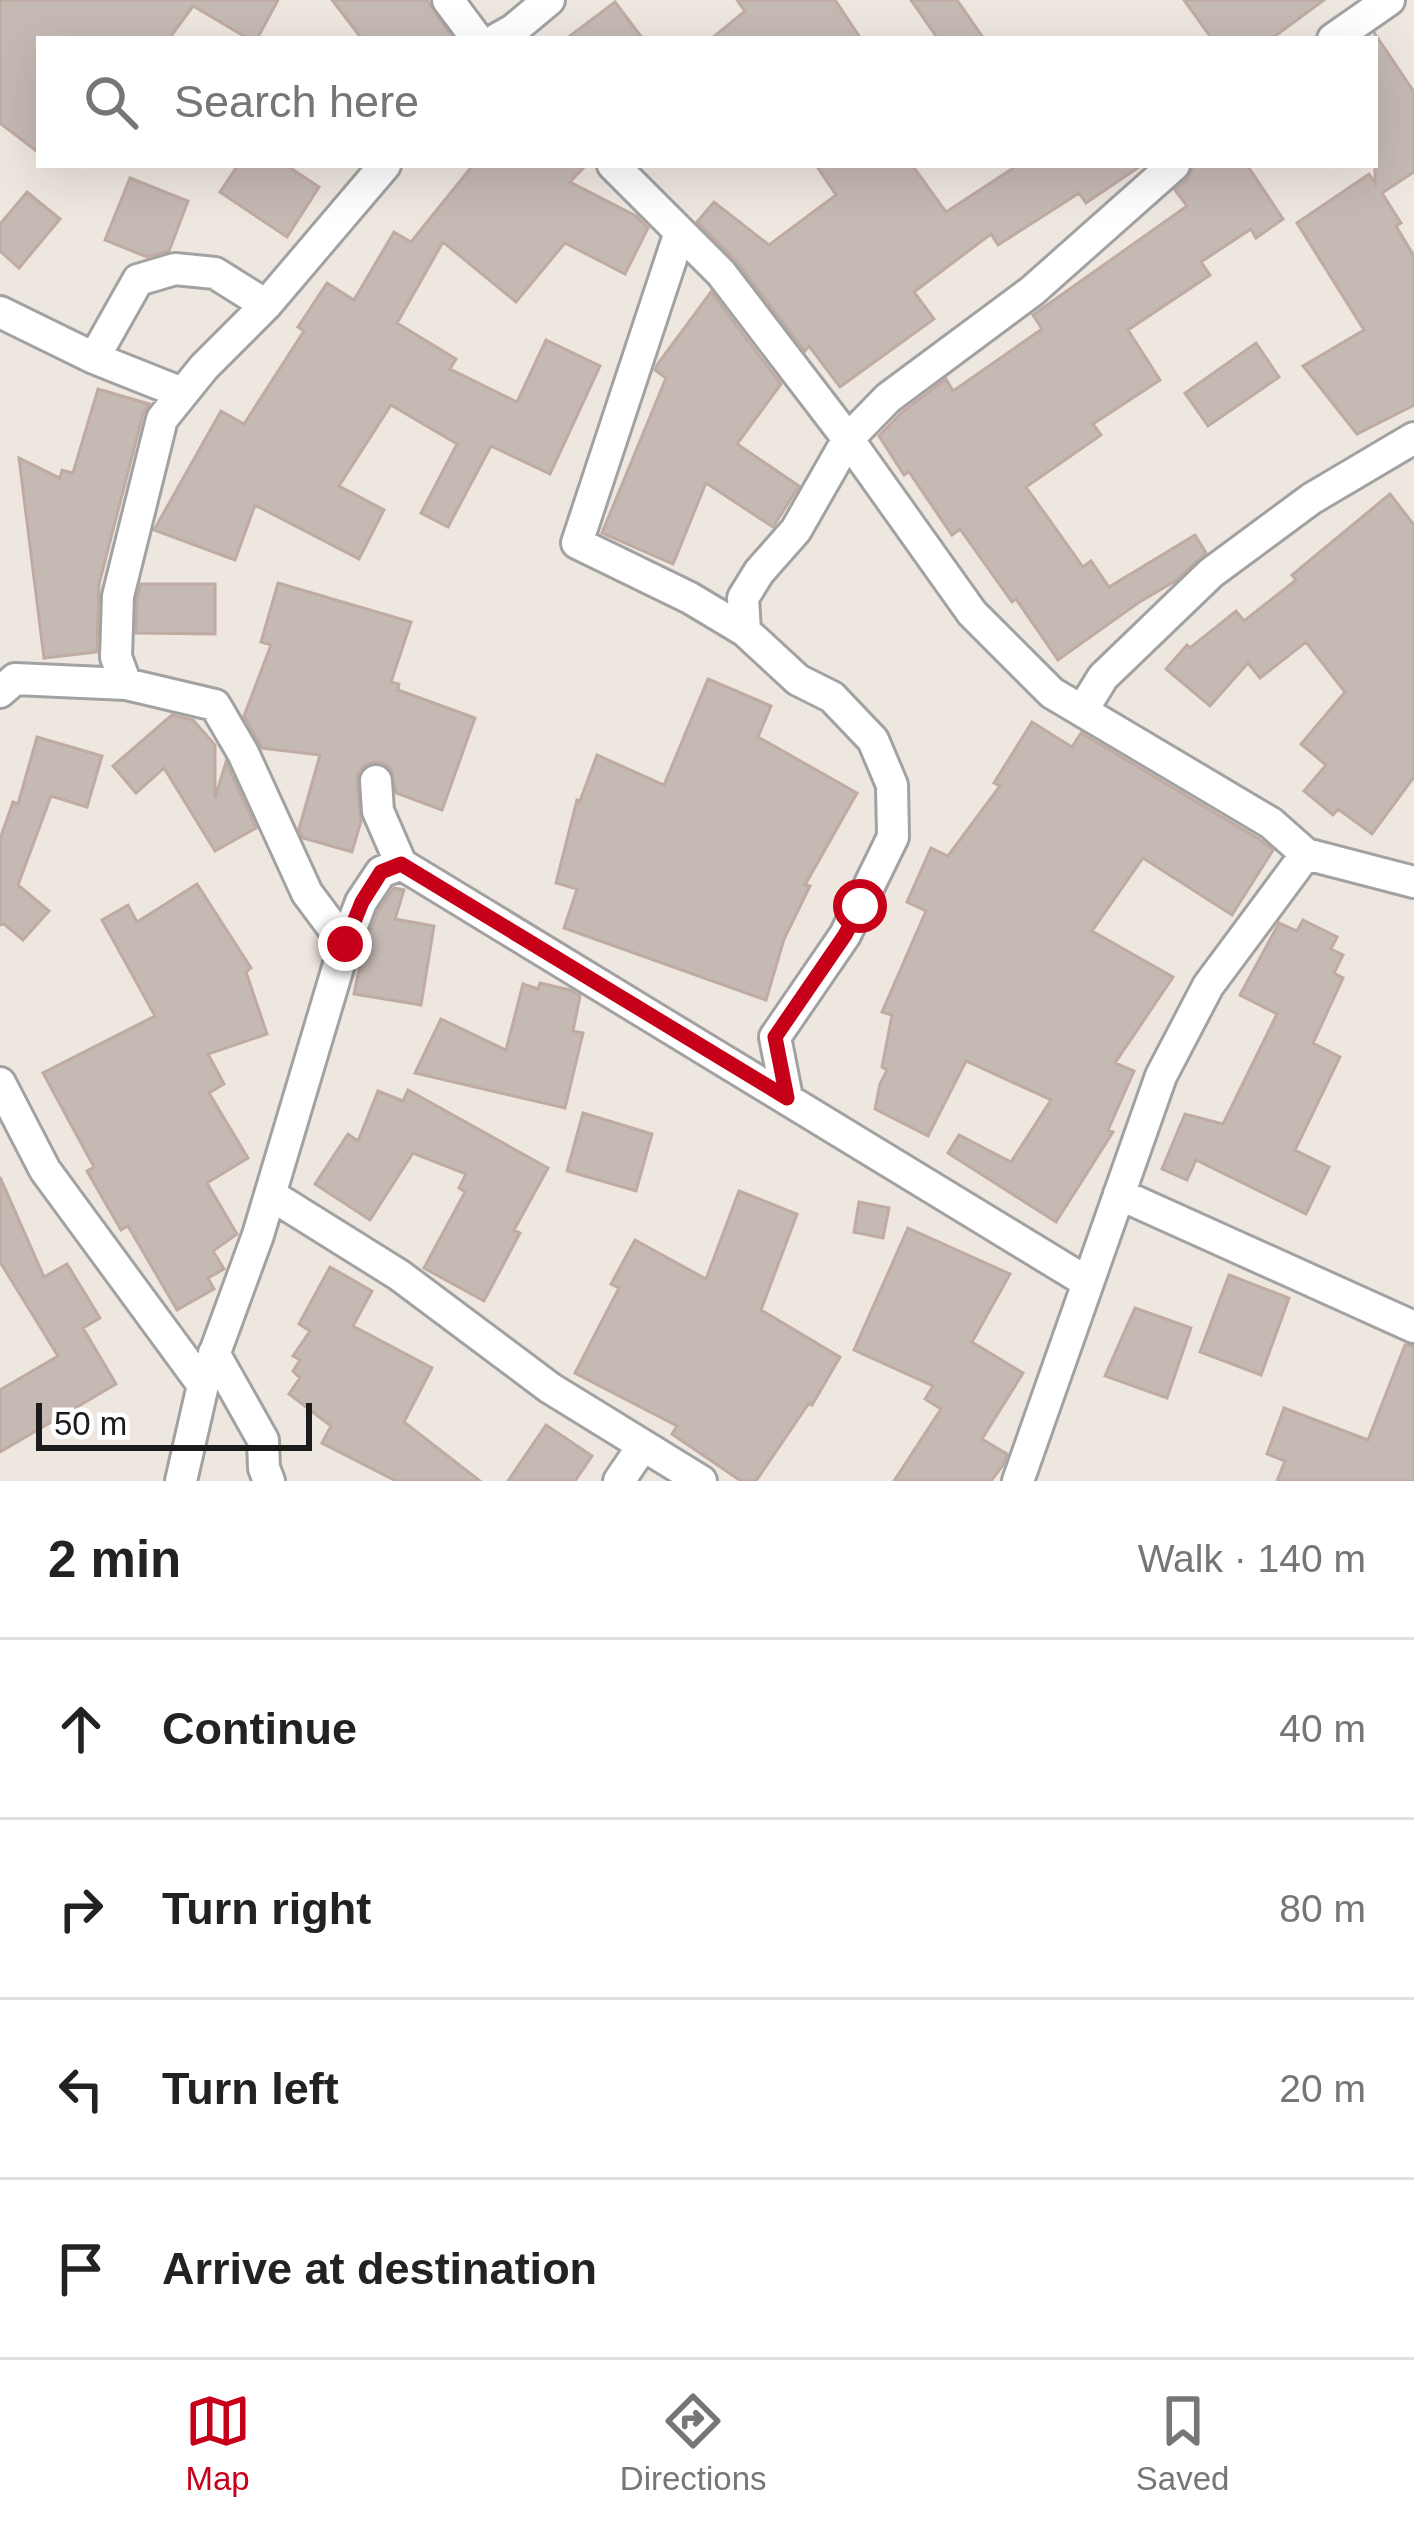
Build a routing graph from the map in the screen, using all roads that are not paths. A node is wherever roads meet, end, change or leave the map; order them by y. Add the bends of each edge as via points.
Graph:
1 (448, 0) edge
2 (549, 0) edge
3 (1388, 0) edge
4 (475, 36) edge
5 (502, 36) edge
6 (1337, 36) edge
7 (382, 168) edge
8 (616, 168) edge
9 (1171, 168) edge
10 (680, 232) junction
11 (266, 305) junction
12 (0, 312) edge
13 (94, 358) junction
14 (182, 393) junction
15 (1414, 438) edge
16 (848, 439) junction
17 (745, 631) junction
18 (126, 684) junction
19 (0, 692) edge
20 (1082, 711) junction
21 (376, 781) dead end
22 (1306, 854) junction
23 (401, 864) junction
24 (1414, 882) edge
25 (345, 944) junction
26 (0, 1083) edge
27 (787, 1098) junction
28 (1119, 1194) junction
29 (271, 1195) junction
30 (1087, 1282) junction
31 (1414, 1327) edge
32 (214, 1353) junction
33 (203, 1385) junction
34 (642, 1447) junction
35 (181, 1481) edge
36 (269, 1481) edge
37 (619, 1481) edge
38 (701, 1481) edge
39 (1018, 1481) edge

1 - 4 street
2 - 5 street
3 - 6 street
7 - 11 street
8 - 10 street
9 - 16 street
10 - 16 street
10 - 17 street via 577,543
11 - 13 street via 215,273 175,269 138,280
11 - 14 street
12 - 13 street
13 - 14 street
14 - 18 street via 162,418 118,596 116,657
15 - 20 street via 1311,499 1211,573 1103,677
16 - 17 street via 796,530 743,598
16 - 20 street via 972,613 1052,693
17 - 27 street via 797,680 832,697 873,740 892,785 893,837 845,935 775,1037
18 - 19 street via 15,680
18 - 25 street via 215,705 307,893
20 - 22 street via 1271,823
21 - 23 street via 378,812
22 - 24 street
22 - 28 street via 1208,986 1161,1076
23 - 25 street via 381,872
23 - 27 street
25 - 29 street
26 - 33 street via 45,1170
27 - 30 street
28 - 30 street
28 - 31 street
29 - 32 street
29 - 34 street
30 - 39 street
32 - 33 street
32 - 36 street via 263,1440
33 - 35 street
34 - 37 street
34 - 38 street

